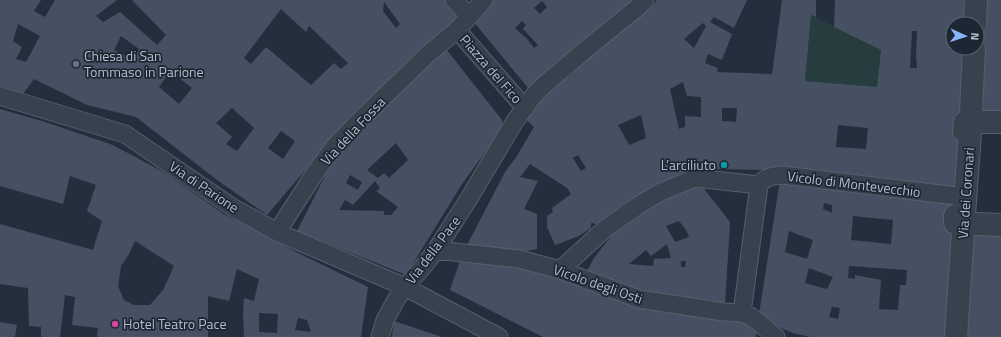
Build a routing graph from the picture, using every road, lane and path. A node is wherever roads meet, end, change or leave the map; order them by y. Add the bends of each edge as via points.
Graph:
1 (454, 0) edge
2 (484, 0) edge
3 (645, 0) edge
4 (976, 0) edge
5 (469, 16) junction
6 (975, 16) edge
7 (457, 30) junction
8 (442, 42) joint
9 (974, 56) edge
10 (0, 96) edge
11 (525, 108) junction
12 (1001, 122) edge
13 (970, 128) junction
14 (1001, 133) edge
15 (759, 185) junction
16 (962, 208) junction
17 (1001, 216) edge
18 (1001, 225) edge
19 (277, 232) junction
20 (436, 250) junction
21 (560, 270) junction
22 (404, 287) junction
23 (742, 313) junction
24 (380, 337) edge
25 (499, 337) edge
26 (776, 337) edge
27 (956, 337) edge

1 - 5 lane
2 - 5 lane, Piazza del Fico
3 - 11 lane, Via della Pace via 543,86
4 - 6 street
5 - 7 lane, Piazza del Fico
7 - 8 lane, Piazza del Fico
7 - 11 lane, Piazza del Fico
8 - 19 lane, Via della Fossa via 334,147
9 - 13 street
10 - 19 lane, Via di Parione via 125,134 232,206
11 - 20 lane, Via della Pace
12 - 13 street
13 - 14 street
13 - 16 street, Via dei Coronari via 965,122 960,189
15 - 16 lane, Vicolo di Montevecchio via 768,177 782,175
15 - 21 lane via 695,178 674,186 648,199 611,225
15 - 23 lane
16 - 17 street
16 - 18 street
16 - 27 street, Via dei Coronari
19 - 22 lane, Via di Parione
20 - 21 lane, Vicolo degli Osti via 520,259
20 - 22 lane, Via della Pace
21 - 23 lane, Vicolo degli Osti via 639,299
22 - 24 lane via 385,320
22 - 25 lane, Via della Pace
23 - 26 lane, Vicolo degli Osti via 758,321

